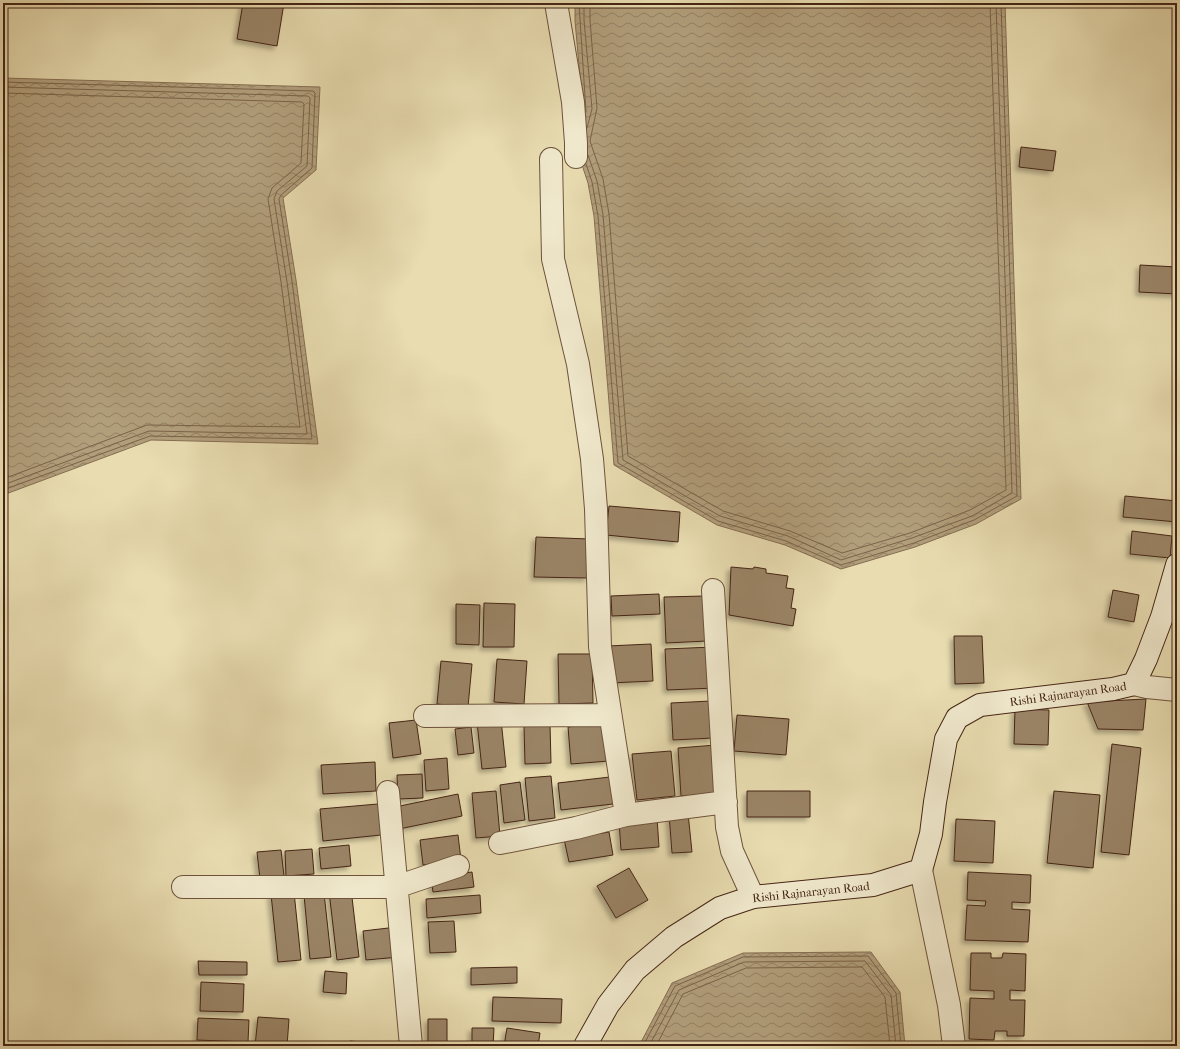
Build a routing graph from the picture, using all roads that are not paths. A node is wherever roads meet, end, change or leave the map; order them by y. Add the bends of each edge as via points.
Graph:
1 (556, 3) edge
2 (576, 157) dead end
3 (550, 159) dead end
4 (1177, 565) edge
5 (713, 590) dead end
6 (1134, 684) junction
7 (1177, 690) edge
8 (610, 714) junction
9 (424, 716) dead end
10 (388, 792) dead end
11 (726, 802) junction
12 (626, 815) junction
13 (500, 843) dead end
14 (458, 866) dead end
15 (921, 870) junction
16 (183, 887) dead end
17 (396, 887) junction
18 (753, 897) junction
19 (411, 1046) edge
20 (585, 1046) edge
21 (954, 1046) edge

1 - 2 street via 573,102
3 - 8 street via 553,259 578,364 592,459 600,647
4 - 6 street, Rishi Rajnarayan Road via 1162,618
5 - 11 street
6 - 7 street
6 - 15 street, Rishi Rajnarayan Road via 1113,689 980,705 957,718 946,739 931,834
8 - 9 street
8 - 12 street
10 - 17 street
11 - 12 street
11 - 18 street via 727,827 732,851
12 - 13 street
14 - 17 street
15 - 18 street, Rishi Rajnarayan Road via 872,886
15 - 21 street via 950,1004
16 - 17 street
17 - 19 street
18 - 20 street, Rishi Rajnarayan Road via 720,908 674,937 635,970 608,1005

